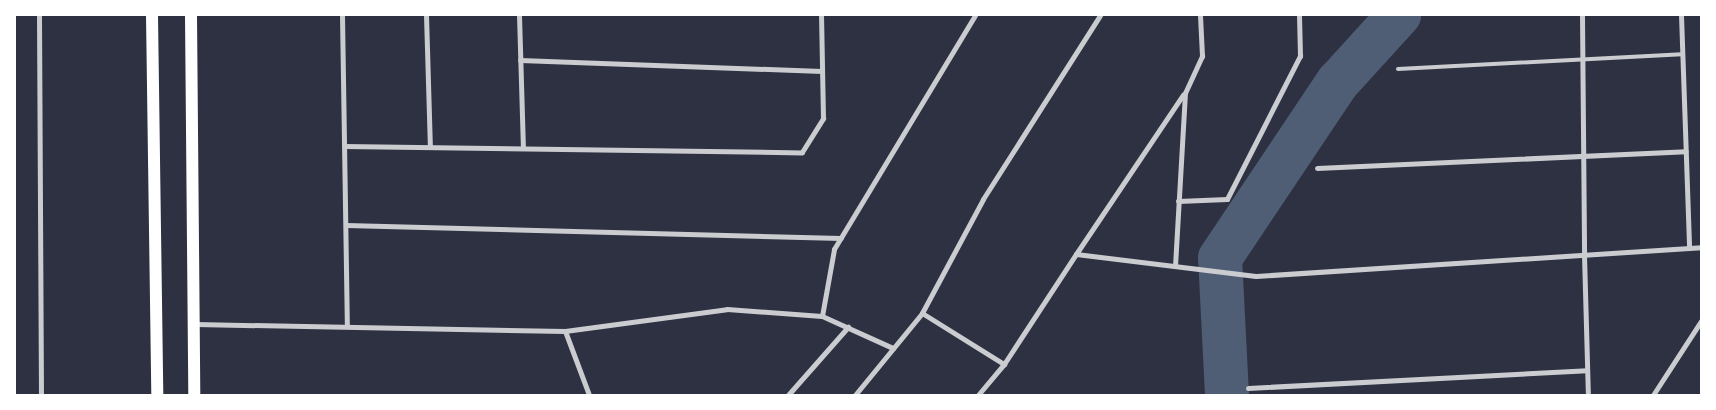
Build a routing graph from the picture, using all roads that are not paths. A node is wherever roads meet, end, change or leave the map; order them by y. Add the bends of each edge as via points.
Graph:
1 (39, 15) edge
2 (152, 15) edge
3 (191, 15) edge
4 (342, 15) edge
5 (426, 15) edge
6 (519, 15) edge
7 (821, 15) edge
8 (975, 15) edge
9 (1100, 15) edge
10 (1200, 15) edge
11 (1299, 15) edge
12 (1582, 15) edge
13 (1681, 15) edge
14 (1682, 54) junction
15 (1581, 59) junction
16 (520, 60) junction
17 (1398, 69) dead end
18 (822, 71) junction
19 (1185, 93) junction
20 (344, 146) junction
21 (430, 147) junction
22 (523, 148) junction
23 (1686, 152) junction
24 (1583, 157) junction
25 (1317, 168) dead end
26 (1178, 201) junction
27 (346, 225) junction
28 (841, 238) junction
29 (1701, 247) edge
30 (1689, 248) junction
31 (1076, 254) junction
32 (1584, 255) junction
33 (1176, 266) junction
34 (922, 313) junction
35 (822, 316) junction
36 (1701, 321) edge
37 (194, 324) junction
38 (347, 326) junction
39 (848, 327) junction
40 (564, 331) junction
41 (893, 348) junction
42 (1004, 364) junction
43 (1587, 370) junction
44 (1248, 388) dead end
45 (41, 395) edge
46 (157, 395) edge
47 (194, 395) edge
48 (589, 395) edge
49 (788, 395) edge
50 (855, 395) edge
51 (978, 395) edge
52 (1588, 395) edge
53 (1653, 395) edge

1 - 45 street
2 - 46 main road
3 - 37 main road
4 - 20 street
5 - 21 street
6 - 16 street
7 - 18 street
8 - 28 street
9 - 34 street via 984,199
10 - 19 street via 1202,56
11 - 26 street via 1300,56 1227,199
12 - 15 street
13 - 14 street
14 - 15 lane
14 - 23 street
15 - 17 lane
15 - 24 street
16 - 18 street
16 - 22 street
18 - 22 street via 823,118 802,152
19 - 26 street
19 - 31 street
20 - 21 street
20 - 27 street
21 - 22 street
23 - 24 street
23 - 30 street
24 - 25 street
24 - 32 street
26 - 33 street
27 - 28 street
27 - 38 street
28 - 35 street via 834,248
29 - 30 street
30 - 32 street
31 - 33 street
31 - 42 street
32 - 33 street via 1256,276
32 - 43 street
34 - 41 street
34 - 42 street
35 - 39 street
35 - 40 street via 726,309
36 - 53 street
37 - 38 street
37 - 47 main road
38 - 40 street
39 - 41 street
39 - 49 street
40 - 48 street
41 - 50 street
42 - 51 street
43 - 44 street
43 - 52 street

